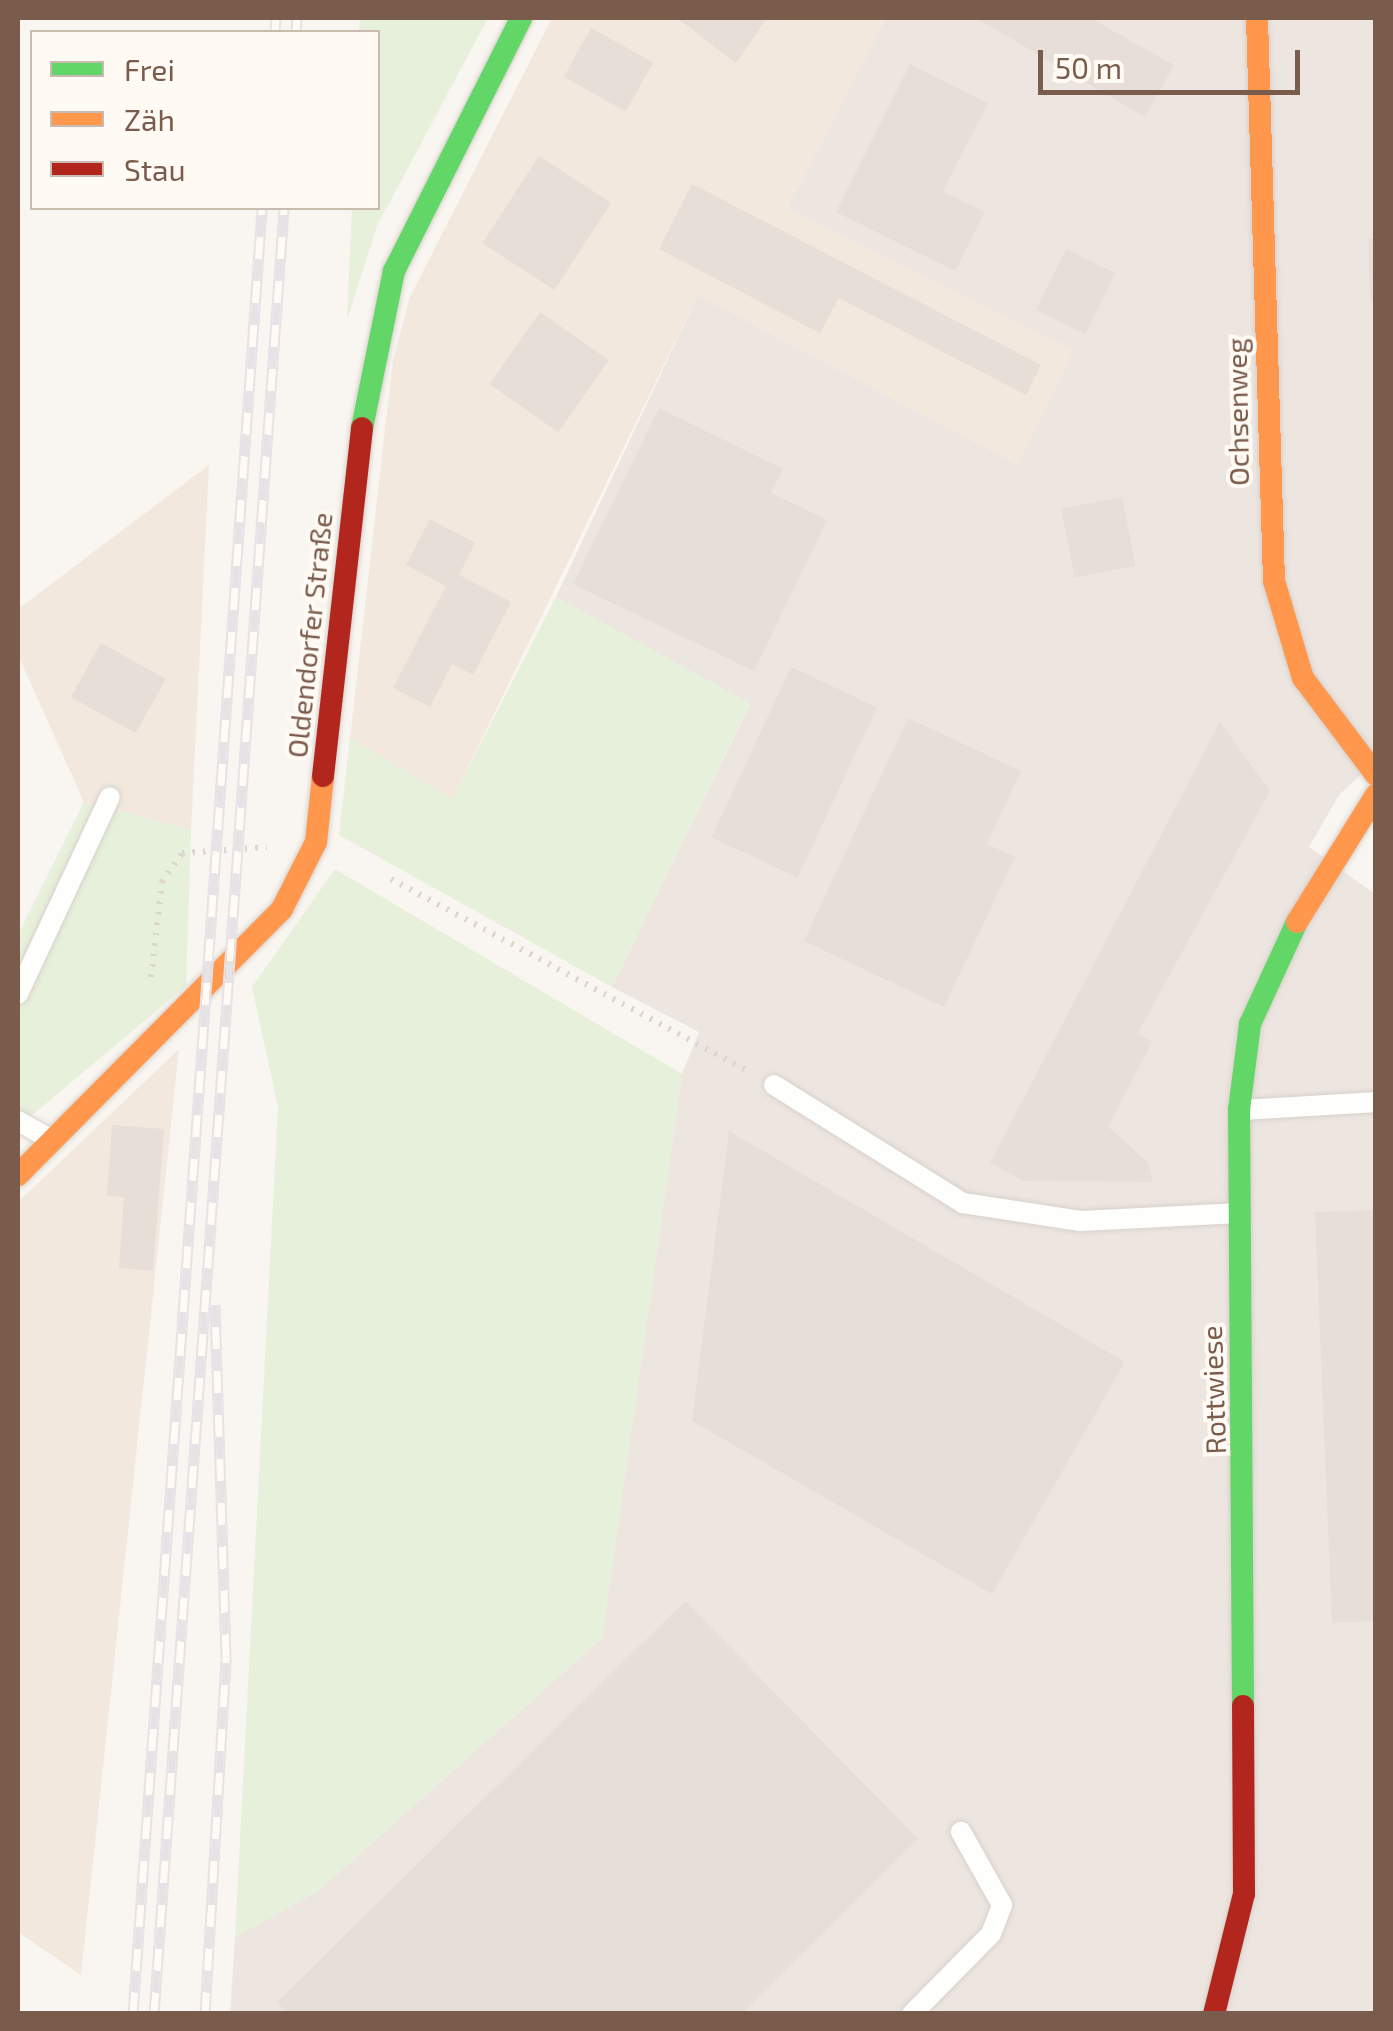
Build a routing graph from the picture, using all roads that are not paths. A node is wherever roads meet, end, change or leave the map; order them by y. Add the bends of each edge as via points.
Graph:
1 (521, 18) edge
2 (1257, 18) edge
3 (1376, 775) edge
4 (1376, 795) edge
5 (110, 797) dead end
6 (18, 994) edge
7 (774, 1085) road end
8 (1376, 1102) edge
9 (1240, 1110) junction
10 (18, 1121) edge
11 (53, 1141) junction
12 (18, 1175) edge
13 (1242, 1212) junction
14 (961, 1832) dead end
15 (912, 2014) edge
16 (1214, 2014) edge

1 - 11 street, Oldendorfer Straße via 394,271 370,354 316,842 282,909
2 - 3 street, Ochsenweg via 1274,581 1303,678
4 - 9 street, Rottwiese via 1281,946 1250,1024
5 - 6 lane
7 - 13 lane via 963,1203 1081,1221
8 - 9 lane
9 - 13 street, Rottwiese
10 - 11 lane
11 - 12 street, Oldendorfer Straße
13 - 16 street, Rottwiese via 1244,1894
14 - 15 lane via 1002,1904 991,1934

